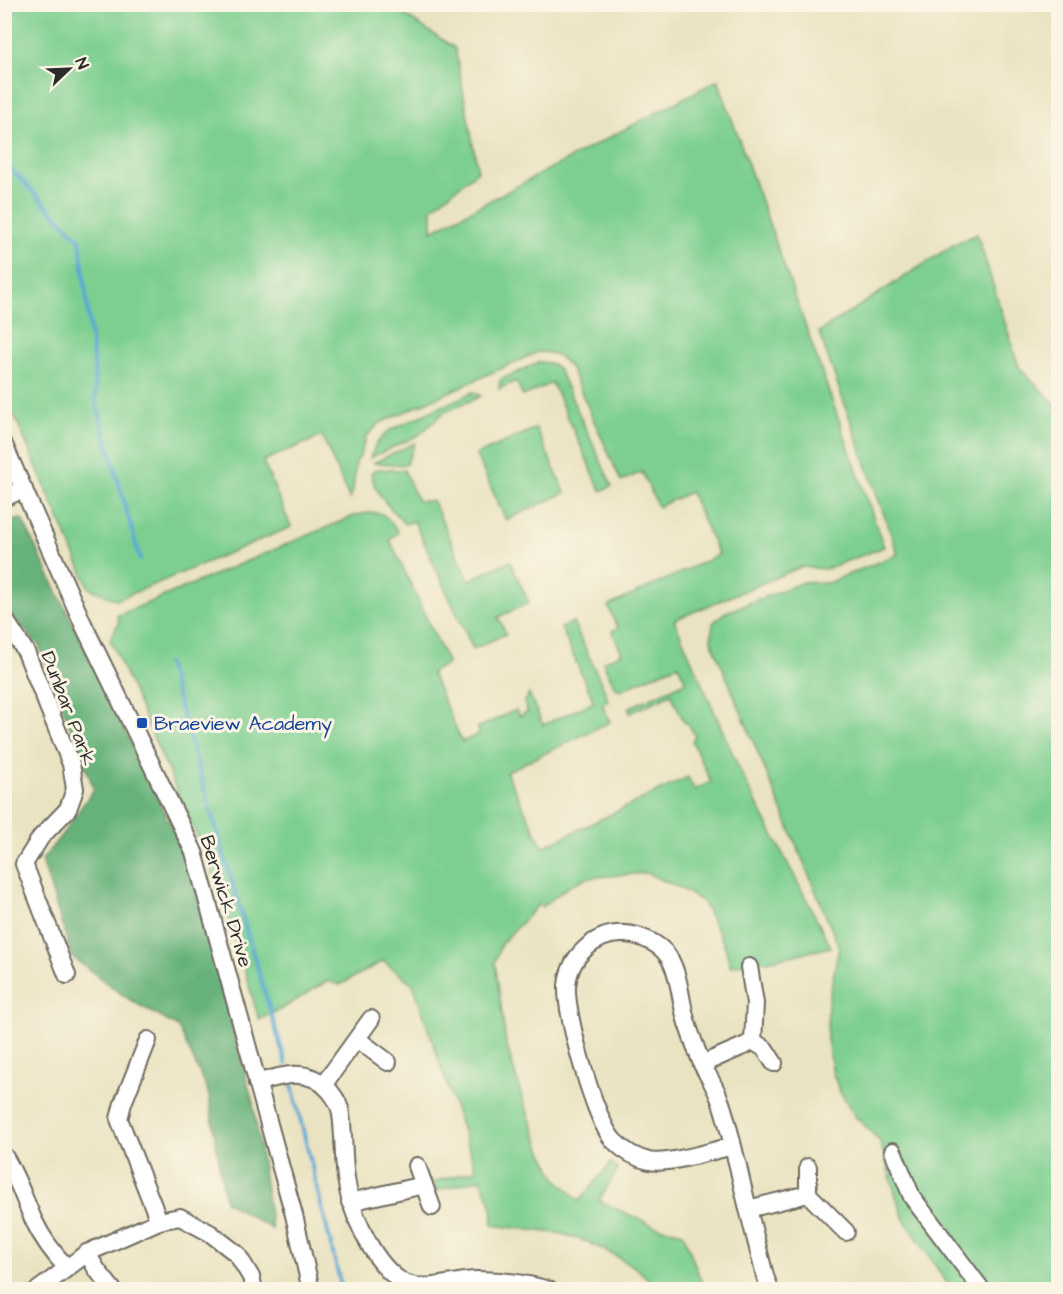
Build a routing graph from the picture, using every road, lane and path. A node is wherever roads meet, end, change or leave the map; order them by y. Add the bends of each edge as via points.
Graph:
1 (4, 445) edge
2 (24, 489) junction
3 (4, 498) edge
4 (4, 618) edge
5 (749, 967) dead end
6 (67, 975) dead end
7 (371, 1019) dead end
8 (357, 1039) junction
9 (148, 1040) dead end
10 (753, 1041) junction
11 (388, 1062) dead end
12 (774, 1063) dead end
13 (702, 1064) junction
14 (257, 1083) junction
15 (324, 1084) junction
16 (733, 1146) junction
17 (893, 1151) dead end
18 (4, 1156) edge
19 (417, 1166) dead end
20 (808, 1167) dead end
21 (424, 1185) junction
22 (808, 1194) junction
23 (350, 1202) junction
24 (432, 1207) dead end
25 (748, 1209) junction
26 (159, 1221) junction
27 (846, 1232) dead end
28 (87, 1253) junction
29 (67, 1268) junction
30 (38, 1290) edge
31 (113, 1290) edge
32 (254, 1290) edge
33 (311, 1290) edge
34 (549, 1290) edge
35 (770, 1290) edge
36 (982, 1290) edge

1 - 2 street, Berwick Drive
2 - 3 street
2 - 14 street, Berwick Drive via 84,626 194,852
4 - 6 street, Dunbar Park via 26,652 71,764 75,789 68,809 41,837 24,864
5 - 10 street via 755,1003
7 - 8 street
8 - 11 street
8 - 15 street
9 - 26 street via 119,1119
10 - 12 street via 765,1049
10 - 13 street
13 - 16 street via 721,1101
13 - 16 street via 668,956 652,942 634,935 600,938 585,947 571,966 567,986 570,1019 597,1111 612,1140 628,1153 663,1162
14 - 15 street via 290,1075 308,1076
14 - 33 street, Berwick Drive
15 - 23 street via 335,1096 341,1112
16 - 25 street
17 - 36 street via 912,1197
18 - 29 street via 41,1235
19 - 21 street
20 - 22 street
21 - 23 street
21 - 24 street
22 - 25 street
22 - 27 street
23 - 34 street via 368,1241 388,1270 402,1282 421,1287 475,1280 514,1282
25 - 35 street
26 - 28 street
26 - 32 street via 180,1216 210,1233 237,1254 251,1276
28 - 29 street
28 - 31 street
29 - 30 street

